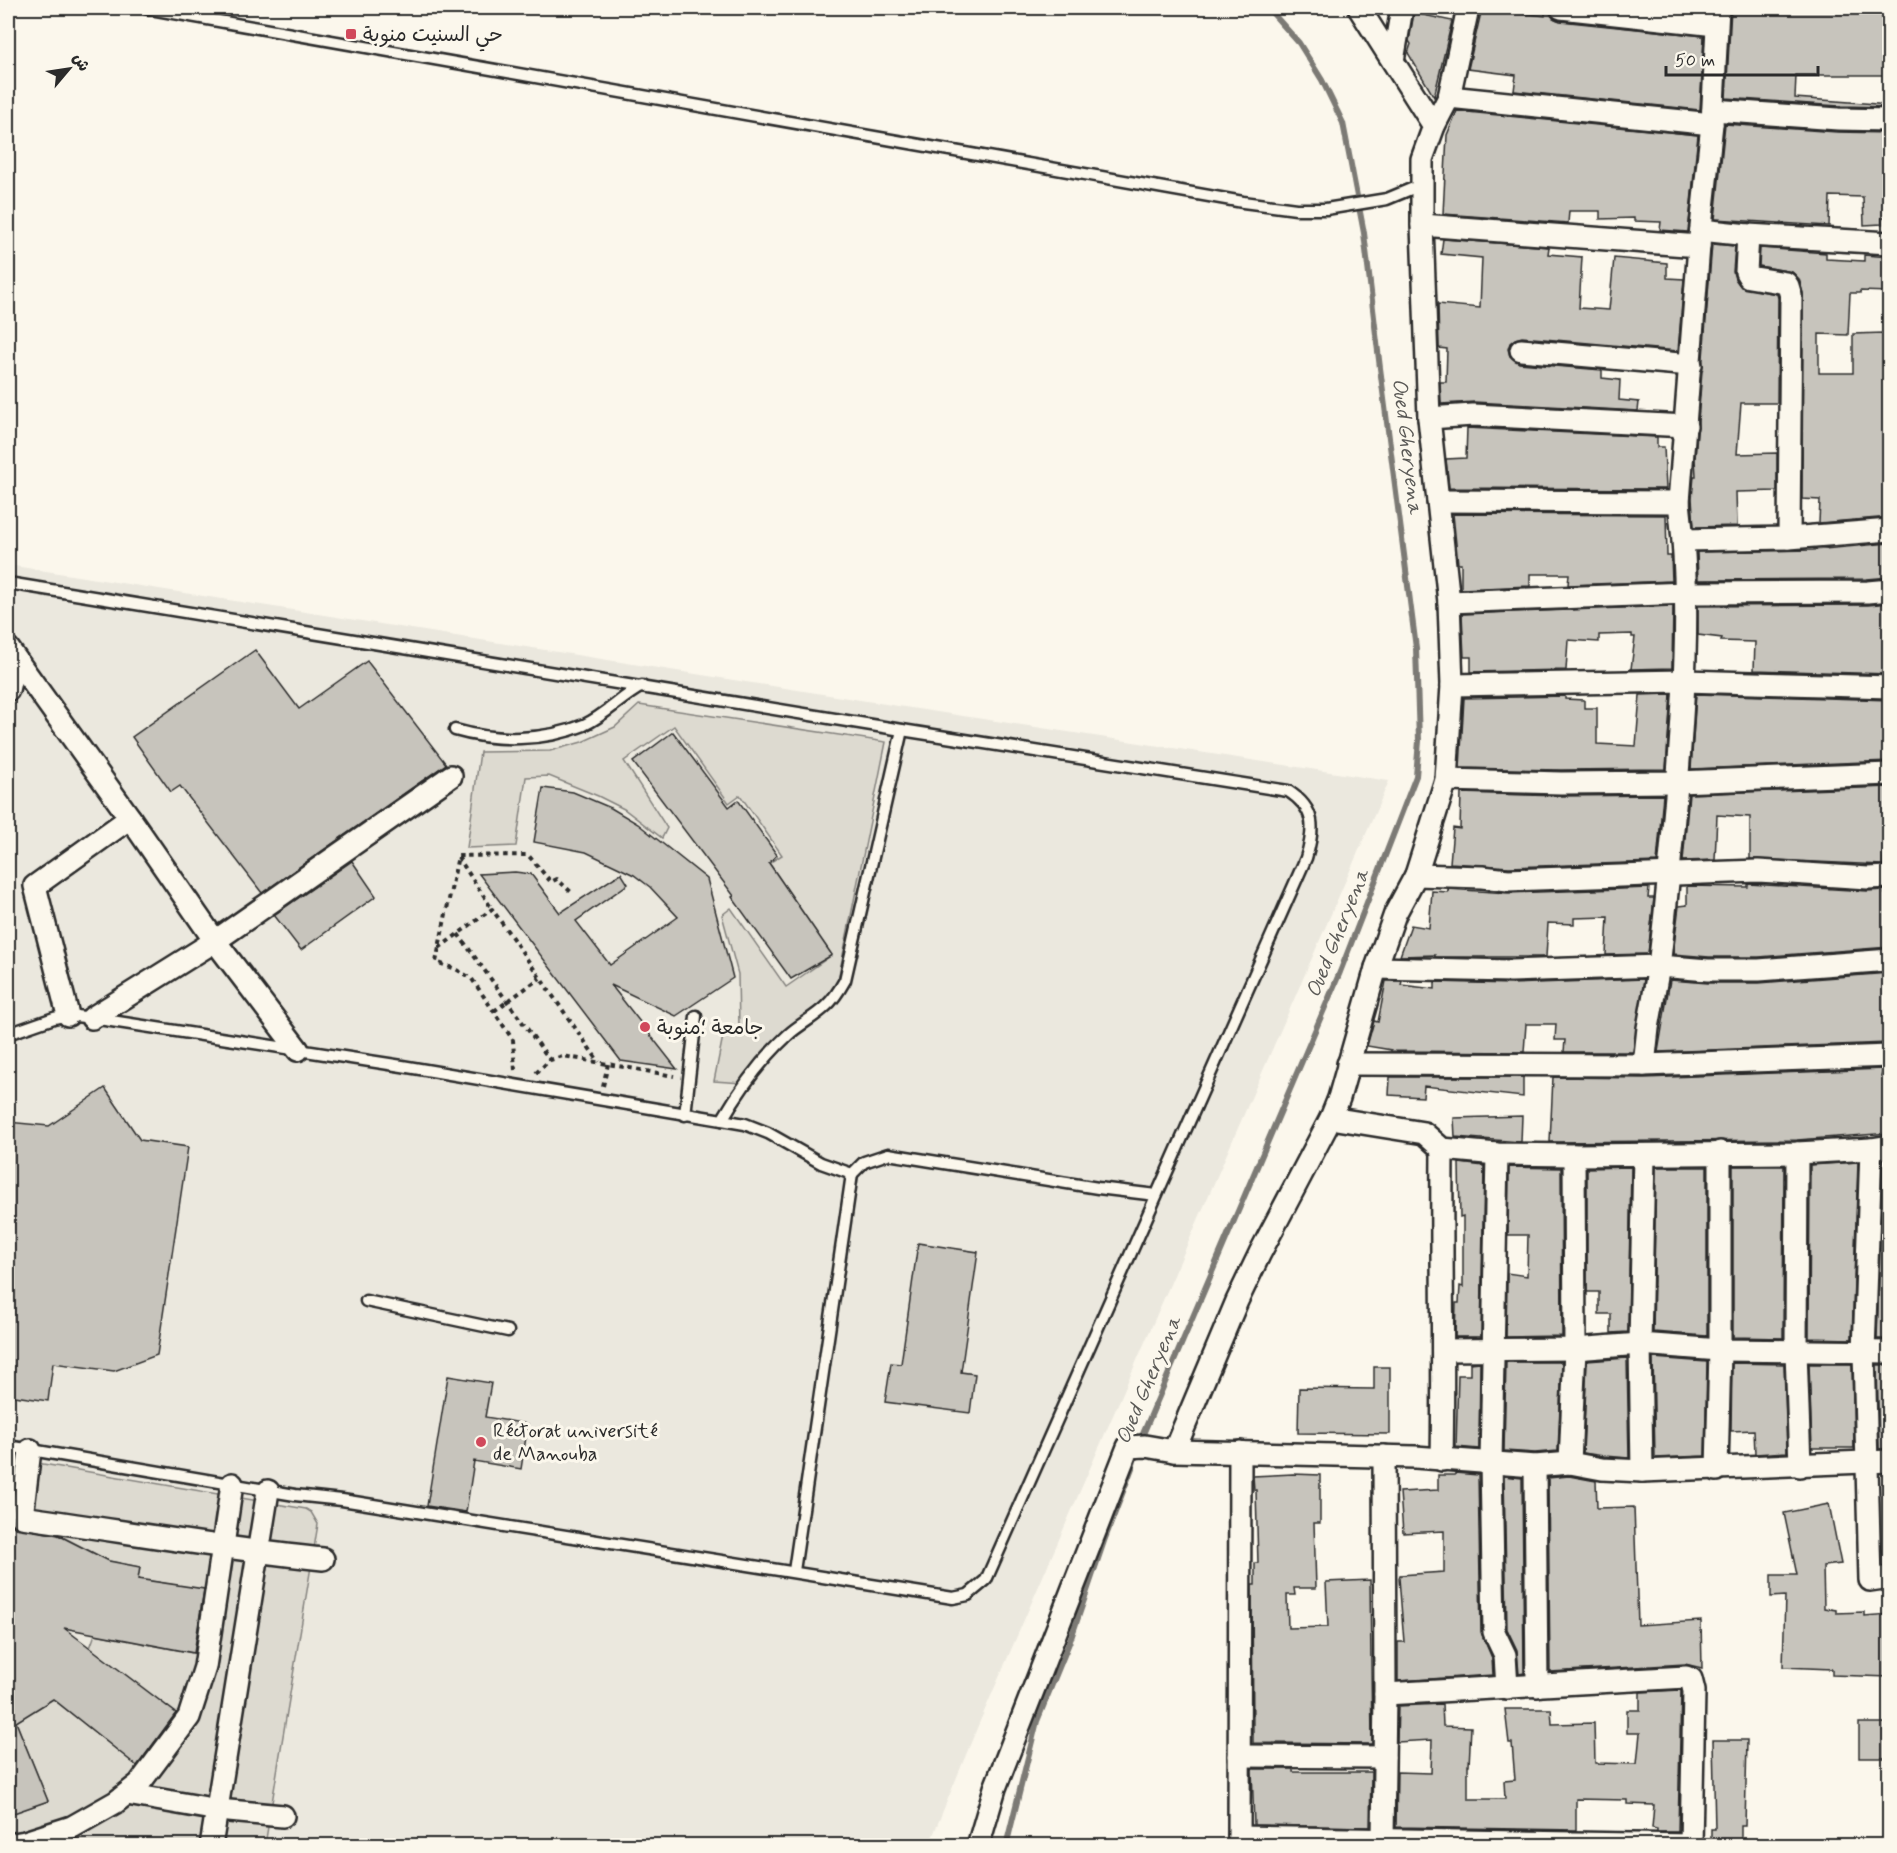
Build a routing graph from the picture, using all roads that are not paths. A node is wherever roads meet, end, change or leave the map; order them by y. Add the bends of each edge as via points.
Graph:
1 (145, 8) edge
2 (1359, 8) edge
3 (1402, 8) edge
4 (1468, 8) edge
5 (1561, 8) edge
6 (1717, 16) edge
7 (1393, 61) junction
8 (1449, 97) junction
9 (1712, 117) junction
10 (1890, 120) edge
11 (1434, 126) junction
12 (1423, 184) junction
13 (1422, 225) junction
14 (1748, 236) junction
15 (1700, 238) junction
16 (1890, 243) edge
17 (1521, 350) dead end
18 (1691, 365) junction
19 (1429, 418) junction
20 (1686, 426) junction
21 (1438, 501) junction
22 (1679, 502) junction
23 (1890, 530) edge
24 (1789, 538) junction
25 (1683, 540) junction
26 (8, 583) edge
27 (1890, 590) edge
28 (1687, 593) junction
29 (1449, 602) junction
30 (11, 654) edge
31 (1685, 681) junction
32 (1452, 685) junction
33 (642, 686) junction
34 (1890, 687) edge
35 (8, 690) edge
36 (455, 730) dead end
37 (902, 730) junction
38 (1890, 774) edge
39 (451, 776) dead end
40 (1446, 780) junction
41 (1677, 782) junction
42 (130, 818) junction
43 (1670, 873) junction
44 (1416, 875) junction
45 (1890, 877) edge
46 (215, 941) junction
47 (1890, 960) edge
48 (1659, 966) junction
49 (1377, 968) junction
50 (68, 1015) junction
51 (696, 1016) dead end
52 (92, 1018) junction
53 (8, 1034) edge
54 (298, 1050) junction
55 (1890, 1056) edge
56 (1348, 1064) junction
57 (1644, 1065) junction
58 (685, 1115) junction
59 (1331, 1118) junction
60 (722, 1120) junction
61 (1880, 1148) edge
62 (1442, 1149) junction
63 (1720, 1152) junction
64 (1797, 1153) junction
65 (1497, 1154) junction
66 (1575, 1155) junction
67 (1644, 1155) junction
68 (852, 1174) junction
69 (1156, 1195) junction
70 (366, 1301) dead end
71 (508, 1330) dead end
72 (1640, 1344) junction
73 (1493, 1349) junction
74 (1575, 1349) junction
75 (1443, 1350) junction
76 (1720, 1350) junction
77 (1796, 1351) junction
78 (1864, 1352) junction
79 (1890, 1352) edge
80 (8, 1446) edge
81 (30, 1450) junction
82 (1174, 1451) junction
83 (1240, 1452) junction
84 (1384, 1456) junction
85 (1442, 1460) junction
86 (1890, 1461) edge
87 (1491, 1462) junction
88 (1867, 1462) junction
89 (1570, 1463) junction
90 (1535, 1466) junction
91 (1800, 1466) junction
92 (1717, 1470) junction
93 (1642, 1471) junction
94 (232, 1485) junction
95 (268, 1491) junction
96 (224, 1546) junction
97 (258, 1552) junction
98 (323, 1559) dead end
99 (794, 1571) junction
100 (1890, 1577) edge
101 (1537, 1686) junction
102 (1507, 1688) junction
103 (1385, 1694) junction
104 (1239, 1756) junction
105 (1384, 1757) junction
106 (127, 1794) junction
107 (218, 1810) junction
108 (283, 1816) dead end
109 (1383, 1839) junction
110 (1239, 1841) edge
111 (8, 1845) edge
112 (211, 1845) edge
113 (978, 1845) edge

1 - 12 lane via 1243,202 1326,209 1387,199
2 - 7 street
3 - 7 street
4 - 8 street
5 - 6 street
6 - 9 street
7 - 11 street
8 - 9 street
8 - 11 street
9 - 10 street
9 - 15 street
11 - 12 street via 1422,159
12 - 13 street
13 - 15 street
13 - 19 street
14 - 15 street
14 - 16 street
14 - 24 street via 1747,275 1786,283 1791,296
15 - 18 street
17 - 18 street
18 - 20 street
19 - 20 street via 1473,415
19 - 21 street
20 - 22 street
21 - 22 street
21 - 29 street
22 - 25 street
23 - 24 street
24 - 25 street
25 - 28 street
26 - 33 lane
27 - 28 street
28 - 29 street
28 - 31 street
29 - 32 street
30 - 35 street
30 - 42 street
31 - 32 street
31 - 34 street
31 - 41 street
32 - 40 street
33 - 36 lane via 584,724 554,734 522,738 470,735
33 - 37 lane
37 - 60 lane via 845,980 825,1007 789,1034 771,1054 742,1088
37 - 69 lane via 1288,790 1302,800 1311,817 1312,837 1306,858
38 - 41 street
39 - 46 street
40 - 41 street
40 - 44 street
41 - 43 street
42 - 46 street
42 - 50 street via 35,886
43 - 44 street via 1508,880
43 - 45 street via 1758,871
43 - 48 street
44 - 49 street via 1395,914
46 - 52 street
46 - 54 street
47 - 48 street via 1759,970
48 - 49 street via 1511,971
48 - 57 street
49 - 56 street
50 - 52 lane
50 - 53 lane
51 - 58 lane
52 - 54 lane
54 - 58 lane
55 - 57 street
56 - 57 street
56 - 59 street
58 - 60 lane
59 - 62 street via 1424,1133
59 - 82 street via 1255,1262
60 - 68 lane via 768,1133 821,1163
61 - 64 street
61 - 78 street
62 - 65 street
62 - 75 street
63 - 64 street
63 - 67 street
63 - 76 street
64 - 77 street
65 - 66 street
65 - 73 street
66 - 67 street
66 - 74 street
67 - 72 street
68 - 69 lane via 864,1162 888,1154
68 - 99 lane
69 - 99 lane via 986,1580 968,1595 953,1598
70 - 71 lane
72 - 74 street
72 - 76 street
72 - 93 street
73 - 74 street
73 - 75 street
73 - 87 street
74 - 89 street
75 - 85 street
76 - 77 street
76 - 92 street
77 - 78 street
77 - 91 street
78 - 79 street
78 - 88 street
80 - 81 lane
81 - 94 lane
81 - 96 street via 22,1517
82 - 83 street
82 - 113 street via 1137,1447 995,1788
83 - 84 street
83 - 104 street
84 - 85 street
84 - 103 street
85 - 87 street
86 - 88 street
87 - 90 street
87 - 102 street via 1494,1632 1505,1655
88 - 91 street
88 - 100 street via 1870,1580
89 - 90 street
89 - 93 street
90 - 101 street
91 - 92 street
92 - 93 street
94 - 95 lane
94 - 96 street
95 - 97 street
95 - 99 lane
96 - 97 street
96 - 106 street via 205,1667 189,1717 139,1784
97 - 98 street
97 - 107 street
101 - 102 street
101 - 109 street via 1691,1679 1691,1845
102 - 103 street
103 - 105 street
104 - 105 street
104 - 110 street
105 - 109 street
106 - 107 street
106 - 111 street via 72,1827
107 - 108 street
107 - 112 street
109 - 110 street

